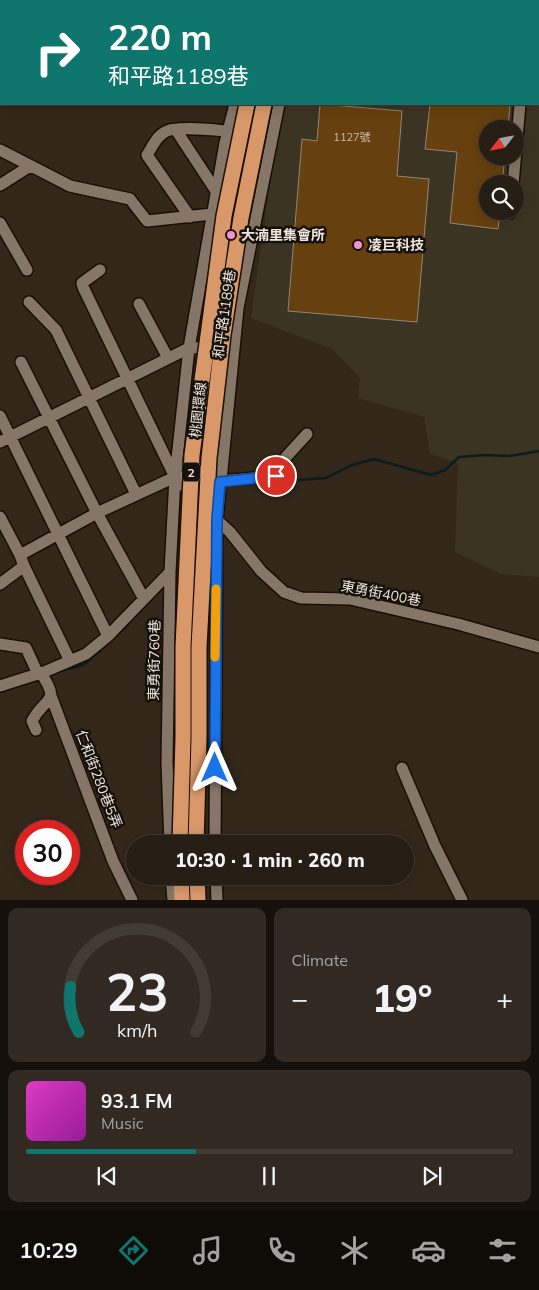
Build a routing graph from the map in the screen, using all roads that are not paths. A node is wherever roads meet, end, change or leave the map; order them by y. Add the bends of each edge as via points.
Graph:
1 (235, 105) edge
2 (247, 105) edge
3 (264, 105) edge
4 (280, 105) edge
5 (520, 105) edge
6 (176, 130) junction
7 (228, 131) junction
8 (0, 150) edge
9 (30, 166) junction
10 (514, 175) edge
11 (0, 185) edge
12 (216, 191) junction
13 (212, 214) junction
14 (190, 217) junction
15 (0, 223) edge
16 (27, 270) dead end
17 (100, 270) dead end
18 (29, 302) dead end
19 (139, 304) dead end
20 (234, 347) junction
21 (189, 348) junction
22 (168, 358) junction
23 (21, 362) dead end
24 (128, 378) junction
25 (88, 398) junction
26 (0, 416) edge
27 (48, 418) junction
28 (307, 434) dead end
29 (5, 440) edge
30 (175, 477) junction
31 (220, 482) junction
32 (136, 494) junction
33 (97, 514) junction
34 (0, 517) edge
35 (217, 520) junction
36 (57, 533) junction
37 (20, 554) junction
38 (24, 566) junction
39 (170, 572) junction
40 (0, 584) edge
41 (144, 599) junction
42 (108, 636) junction
43 (0, 644) edge
44 (539, 647) edge
45 (70, 661) junction
46 (40, 673) junction
47 (0, 686) edge
48 (51, 696) junction
49 (36, 730) dead end
50 (402, 768) dead end
51 (214, 826) junction
52 (169, 827) junction
53 (169, 835) edge
54 (180, 835) edge
55 (196, 835) edge
56 (214, 835) edge
57 (172, 885) edge
58 (181, 885) edge
59 (197, 885) edge
60 (216, 885) edge
61 (132, 900) edge
62 (173, 900) edge
63 (182, 900) edge
64 (198, 900) edge
65 (217, 900) edge
66 (462, 900) edge

1 - 7 street, 和平路1189巷
2 - 54 highway, 桃園環線 / 2, bridge via 224,216 192,455 183,647
3 - 55 highway, 桃園環線 / 2, bridge via 241,218 209,458 199,647
4 - 20 street, 和平路1189巷 via 238,308
5 - 10 street
6 - 7 street
6 - 12 street
6 - 14 street via 168,130 157,139 147,155
7 - 12 street, 和平路1189巷
8 - 9 street
9 - 11 street
9 - 14 street via 70,186 130,199 148,221
12 - 13 street, 和平路1189巷
13 - 14 street
13 - 21 street, 和平路1189巷
15 - 16 street
17 - 24 street via 82,283 83,287
18 - 25 street via 56,330
19 - 22 street
20 - 21 street
20 - 31 street, 和平路1189巷
21 - 22 street
21 - 30 street, 和平路1189巷
22 - 24 street
23 - 27 street
24 - 25 street
24 - 30 street
25 - 27 street
25 - 32 street
26 - 29 street
27 - 29 street
27 - 33 street
28 - 31 street via 286,457 276,476
29 - 36 street via 33,484
30 - 31 street
30 - 32 street
30 - 35 street, 東勇街400巷
30 - 39 street, 東勇街760巷
31 - 35 street, 和平路1189巷
32 - 33 street
33 - 36 street
33 - 41 street
34 - 37 street
35 - 44 street, 東勇街400巷 via 261,572 284,592 301,598 350,600 458,624
35 - 51 street, 和平路1189巷
36 - 37 street
36 - 42 street
37 - 38 street
38 - 40 street
38 - 45 street
39 - 41 street
39 - 52 street, 東勇街760巷
41 - 42 street
42 - 45 street via 86,654
43 - 46 street, 仁和街280巷5弄 via 26,648
45 - 46 street
46 - 47 street
46 - 48 street, 仁和街280巷5弄 via 51,689
48 - 49 street via 32,721
48 - 61 street, 仁和街280巷5弄
50 - 66 street
51 - 52 street
51 - 56 street, 和平路1189巷
52 - 53 street, 東勇街760巷
57 - 62 street
58 - 63 highway
59 - 64 highway
60 - 65 street

